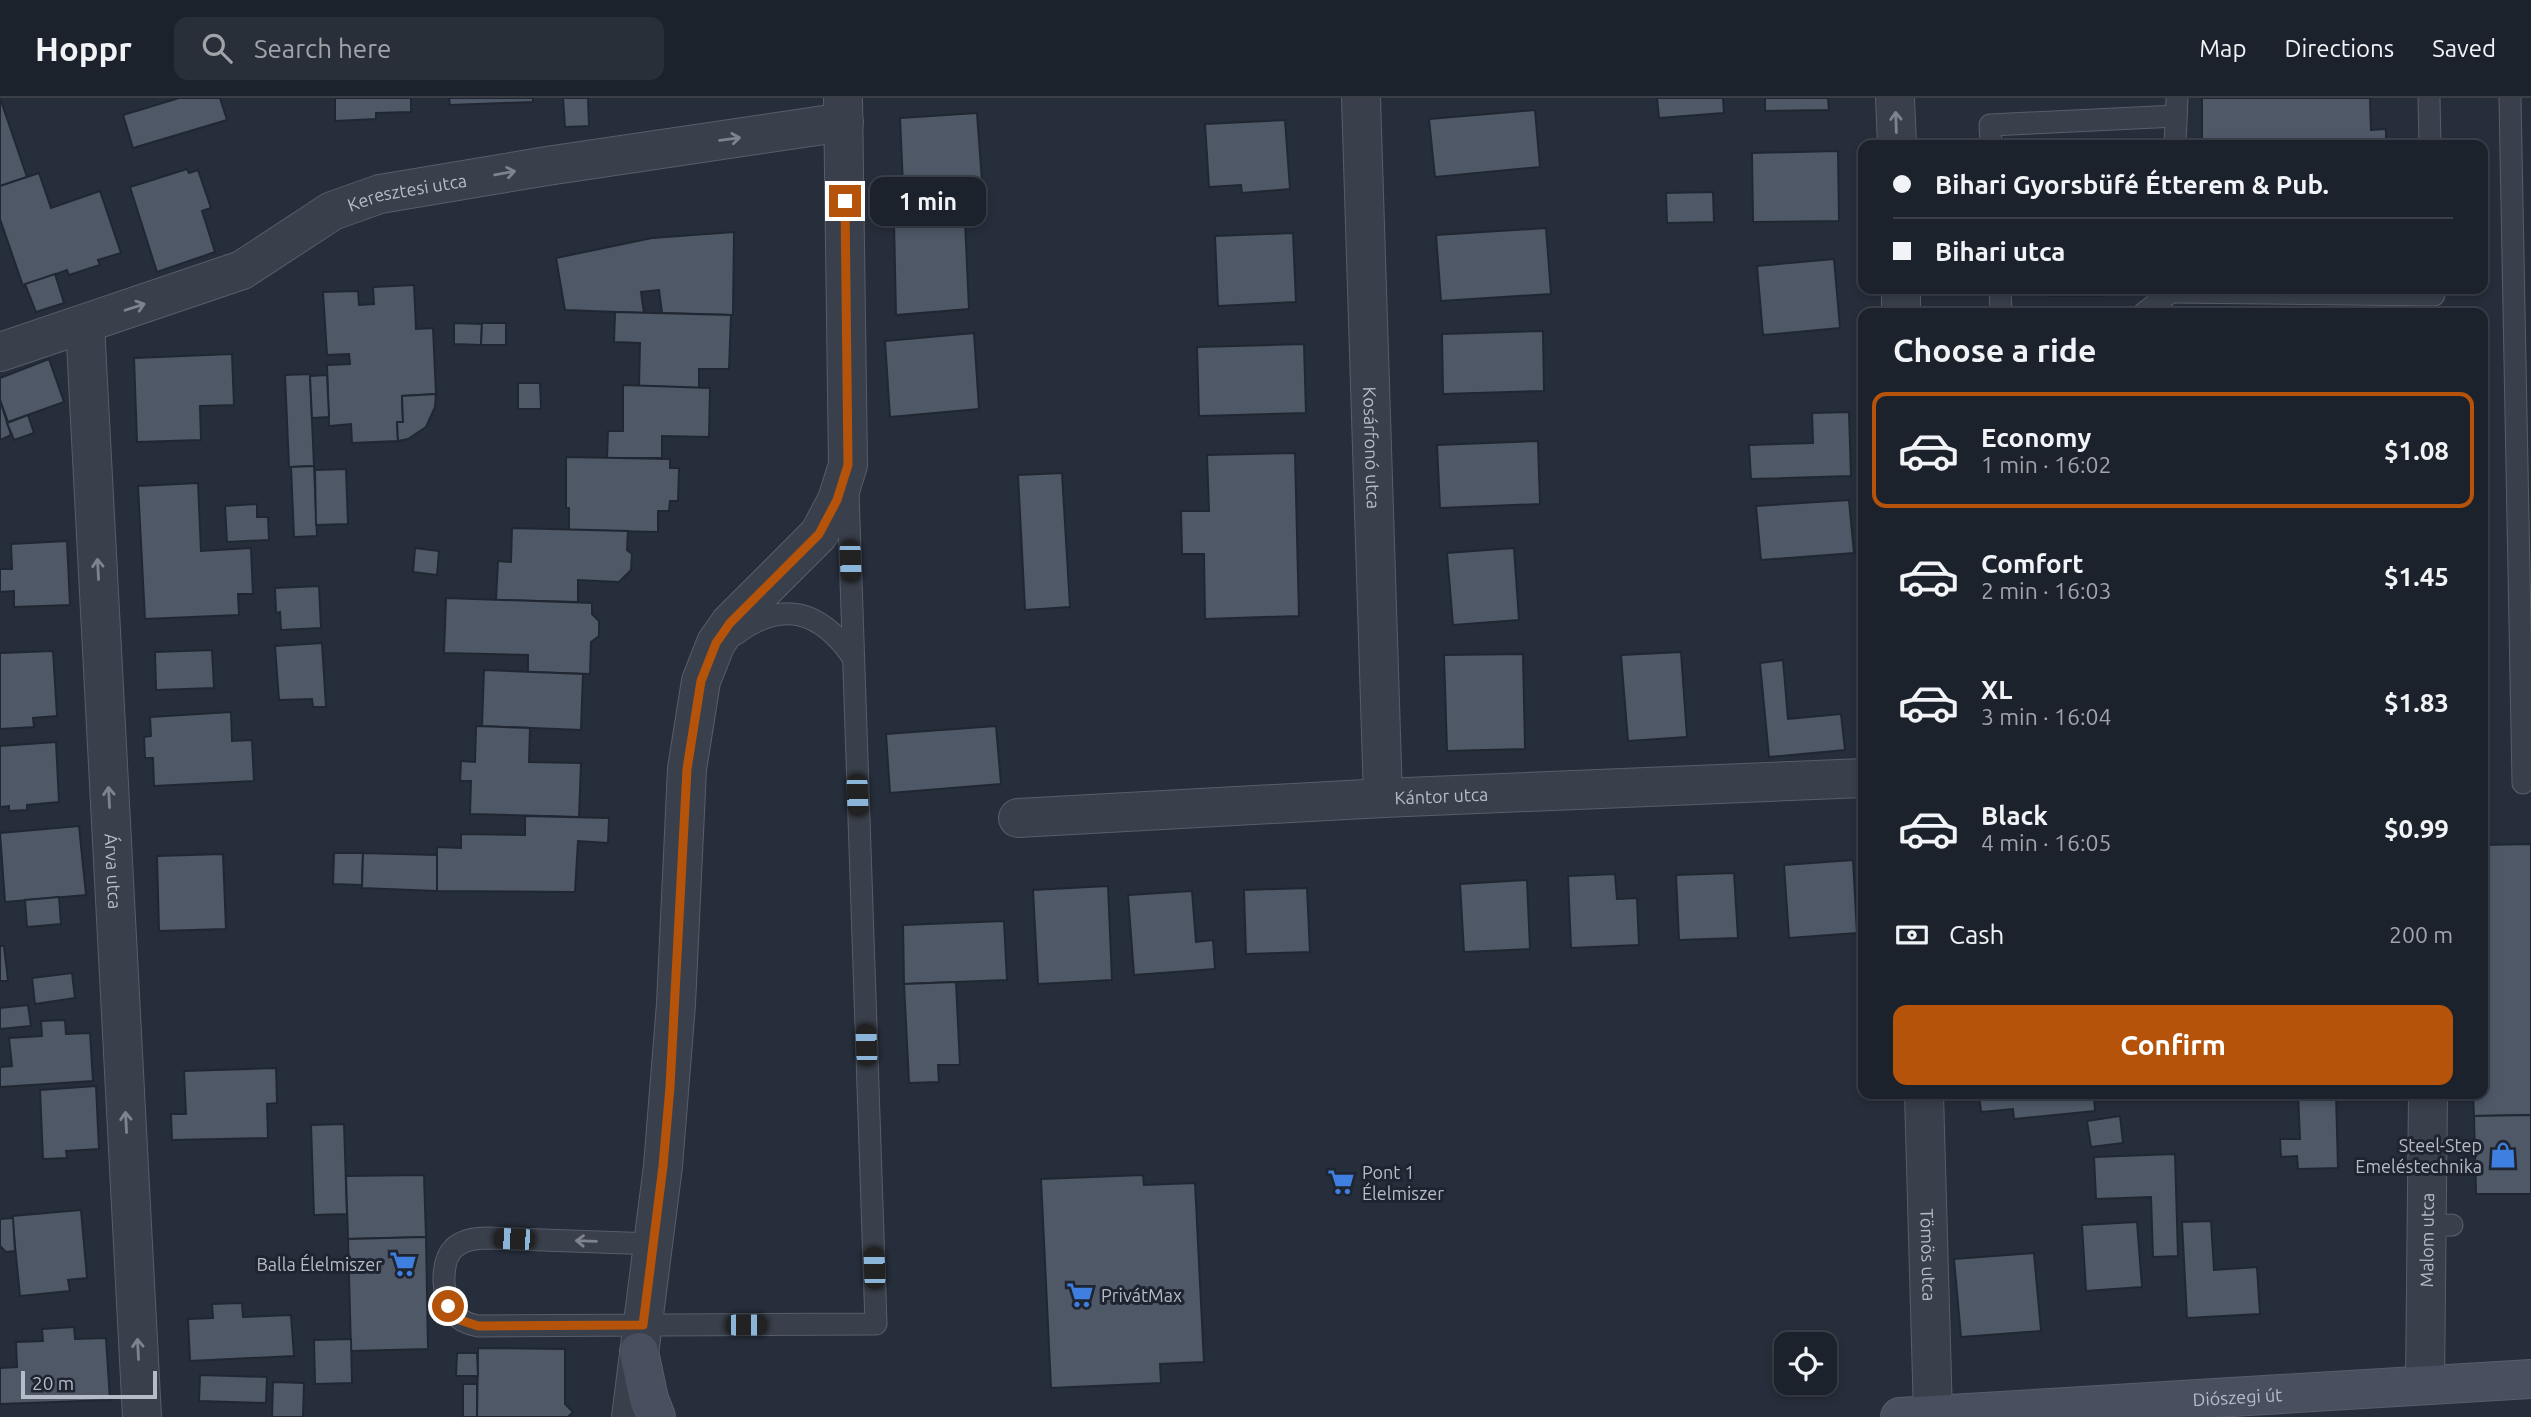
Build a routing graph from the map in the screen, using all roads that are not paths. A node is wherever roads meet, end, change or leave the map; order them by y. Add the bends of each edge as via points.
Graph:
1 (1361, 98) edge
2 (1895, 98) edge
3 (2429, 98) edge
4 (2510, 98) edge
5 (2177, 107) edge
6 (843, 110) edge
7 (1896, 140) edge
8 (1991, 140) edge
9 (2175, 140) edge
10 (2430, 140) edge
11 (2166, 294) edge
12 (2288, 294) edge
13 (2434, 299) edge
14 (2150, 308) edge
15 (85, 324) junction
16 (0, 352) edge
17 (848, 465) junction
18 (710, 656) junction
19 (852, 656) junction
20 (1858, 778) edge
21 (2523, 783) dead end
22 (1383, 798) junction
23 (1018, 818) dead end
24 (1924, 1099) edge
25 (2428, 1099) edge
26 (654, 1244) junction
27 (641, 1339) junction
28 (2531, 1379) edge
29 (2425, 1385) junction
30 (1917, 1416) edge
31 (142, 1417) edge
32 (631, 1417) edge
33 (656, 1417) edge

1 - 22 street, Kosárfonó utca
7 -> 2 street
3 - 10 lane
4 - 21 lane
5 - 8 lane via 1990,125
5 - 9 lane
15 -> 6 street, Keresztesi utca via 242,270 332,211 380,194
6 - 17 street
11 - 14 lane
12 - 13 lane
15 - 16 street, Keresztesi utca
31 -> 15 street, Árva utca
17 - 18 street via 819,534 737,614
17 - 19 lane
18 - 19 lane via 755,622 786,614 803,615 831,630
18 - 26 street via 695,709 687,769 670,1087
19 - 27 lane via 876,1324
20 - 22 street, Kántor utca
22 - 23 street, Kántor utca
24 - 30 street, Tömös utca
25 - 29 street, Malom utca via 2439,1225
26 - 27 street
26 -> 27 lane via 479,1238 453,1248 444,1263 448,1306 469,1325
27 - 32 street
27 - 33 main road
28 - 29 main road, Diószegi út
29 - 30 main road, Diószegi út

